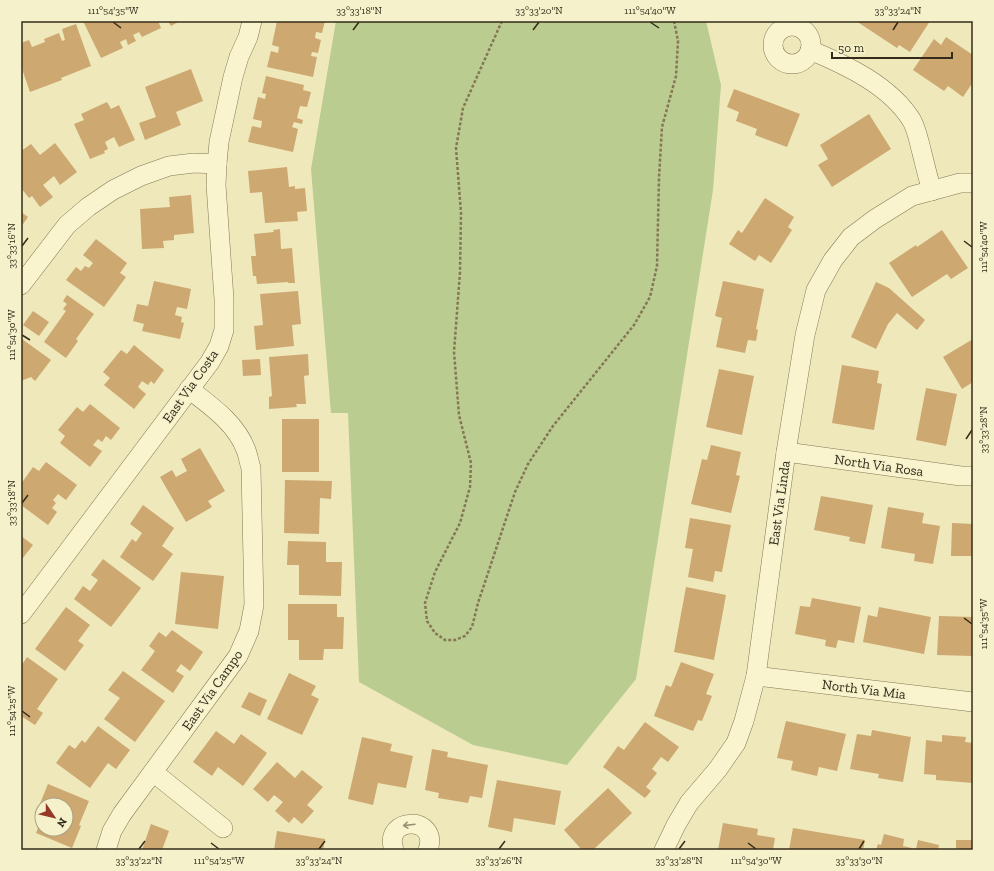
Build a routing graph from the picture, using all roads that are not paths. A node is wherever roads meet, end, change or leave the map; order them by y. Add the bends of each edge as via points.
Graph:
1 (252, 21) edge
2 (810, 50) dead end
3 (217, 164) junction
4 (973, 183) edge
5 (932, 191) junction
6 (21, 285) edge
7 (189, 389) junction
8 (786, 452) junction
9 (973, 476) edge
10 (21, 614) edge
11 (756, 676) junction
12 (973, 702) edge
13 (153, 772) junction
14 (223, 828) dead end
15 (106, 850) edge
16 (394, 850) edge
17 (428, 850) edge
18 (664, 850) edge

1 - 3 street, East Via Costa via 233,77 219,142
2 - 5 street via 839,62 873,82 897,102 912,121 918,136
3 - 6 street via 169,166 113,190 67,225
3 - 7 street, East Via Costa via 224,330 210,362
4 - 5 street, East Via Linda via 960,183
5 - 8 street, East Via Linda via 912,196 851,237 833,260 816,290 804,335
7 - 10 street, East Via Costa
7 - 13 street, East Via Campo via 224,417 239,435 246,450 251,468 254,605 249,631 238,656
8 - 9 street, North Via Rosa
8 - 11 street, East Via Linda
11 - 12 street, North Via Mia
11 - 18 street, East Via Linda via 736,743 689,803
13 - 14 street
13 - 15 street, East Via Campo via 112,830
17 -> 16 street via 428,833 424,828 413,824 406,824 396,831 392,842

